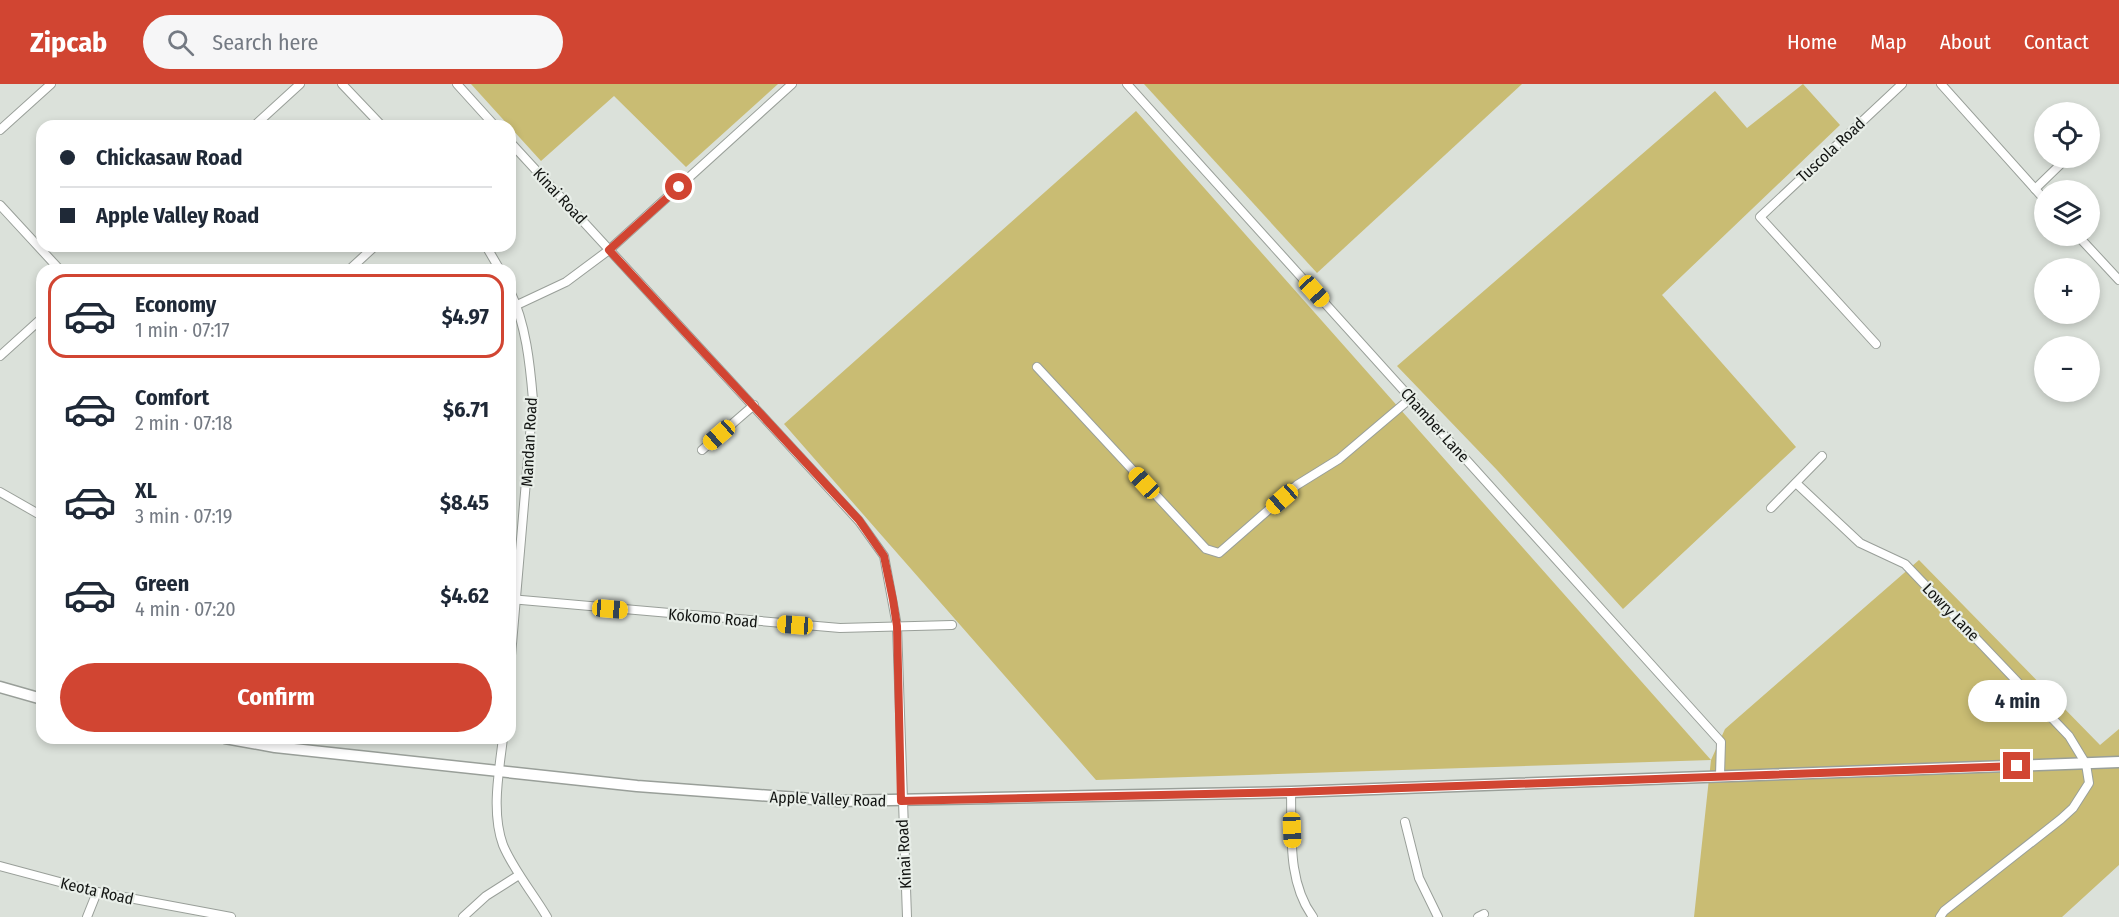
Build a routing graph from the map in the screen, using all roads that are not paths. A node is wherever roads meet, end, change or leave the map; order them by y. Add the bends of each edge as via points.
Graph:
1 (51, 84) edge
2 (300, 84) edge
3 (342, 84) edge
4 (457, 84) edge
5 (792, 84) edge
6 (1127, 84) edge
7 (1902, 84) edge
8 (1941, 84) edge
9 (261, 120) edge
10 (376, 120) edge
11 (490, 120) edge
12 (0, 130) edge
13 (516, 149) edge
14 (2057, 168) edge
15 (2044, 180) edge
16 (2034, 188) edge
17 (0, 205) edge
18 (36, 244) edge
19 (2087, 246) edge
20 (609, 250) junction
21 (43, 252) edge
22 (368, 252) edge
23 (54, 264) edge
24 (356, 264) edge
25 (2119, 280) edge
26 (517, 305) joint
27 (36, 323) edge
28 (1876, 344) dead end
29 (0, 356) edge
30 (1036, 367) dead end
31 (1411, 398) junction
32 (754, 405) junction
33 (702, 450) dead end
34 (1822, 456) dead end
35 (1796, 483) junction
36 (0, 492) edge
37 (1771, 508) dead end
38 (36, 513) edge
39 (516, 579) edge
40 (516, 600) edge
41 (952, 625) dead end
42 (897, 626) junction
43 (0, 687) edge
44 (36, 697) edge
45 (258, 744) edge
46 (502, 744) edge
47 (2119, 762) edge
48 (2086, 764) junction
49 (499, 771) junction
50 (1720, 774) junction
51 (1291, 792) junction
52 (901, 801) junction
53 (1405, 822) dead end
54 (0, 866) edge
55 (519, 874) junction
56 (97, 892) junction
57 (87, 917) edge
58 (231, 917) edge
59 (463, 917) edge
60 (546, 917) edge
61 (907, 917) edge
62 (1313, 917) edge
63 (1438, 917) edge
64 (1940, 917) edge

1 - 12 street
2 - 9 street
3 - 10 street
4 - 11 street
5 - 20 street
6 - 31 street, Chamber Lane
7 - 28 street, Tuscola Road via 1760,217
8 - 16 street
13 - 20 street, Kinai Road
14 - 15 street
17 - 18 street
19 - 25 street
20 - 26 street via 566,282
20 - 32 street, Kinai Road
21 - 23 street
22 - 24 street
26 - 39 street, Mandan Road via 531,366 533,400
27 - 29 street
30 - 31 street via 1206,549 1219,553 1297,485 1339,459
31 - 50 street, Chamber Lane via 1721,742
32 - 33 street
32 - 42 street, Kinai Road via 859,520 884,556
34 - 35 street
35 - 37 street
35 - 48 street, Lowry Lane via 1860,543 1905,564 2069,736
36 - 38 street
40 - 42 street, Kokomo Road via 840,628
41 - 42 street, Kokomo Road
42 - 52 street, Kinai Road
43 - 44 main road
45 - 49 main road, Apple Valley Road
46 - 49 street
47 - 48 main road, Apple Valley Road
48 - 50 main road, Apple Valley Road
48 - 64 street via 2089,783 2073,808
49 - 52 main road, Apple Valley Road via 777,798
49 - 55 street via 498,824
50 - 51 main road, Apple Valley Road
51 - 52 main road, Apple Valley Road
51 - 62 street via 1293,867 1306,908
52 - 61 street, Kinai Road
53 - 63 street via 1419,878
54 - 56 street, Keota Road
55 - 59 street
55 - 60 street
56 - 57 street
56 - 58 street, Keota Road

